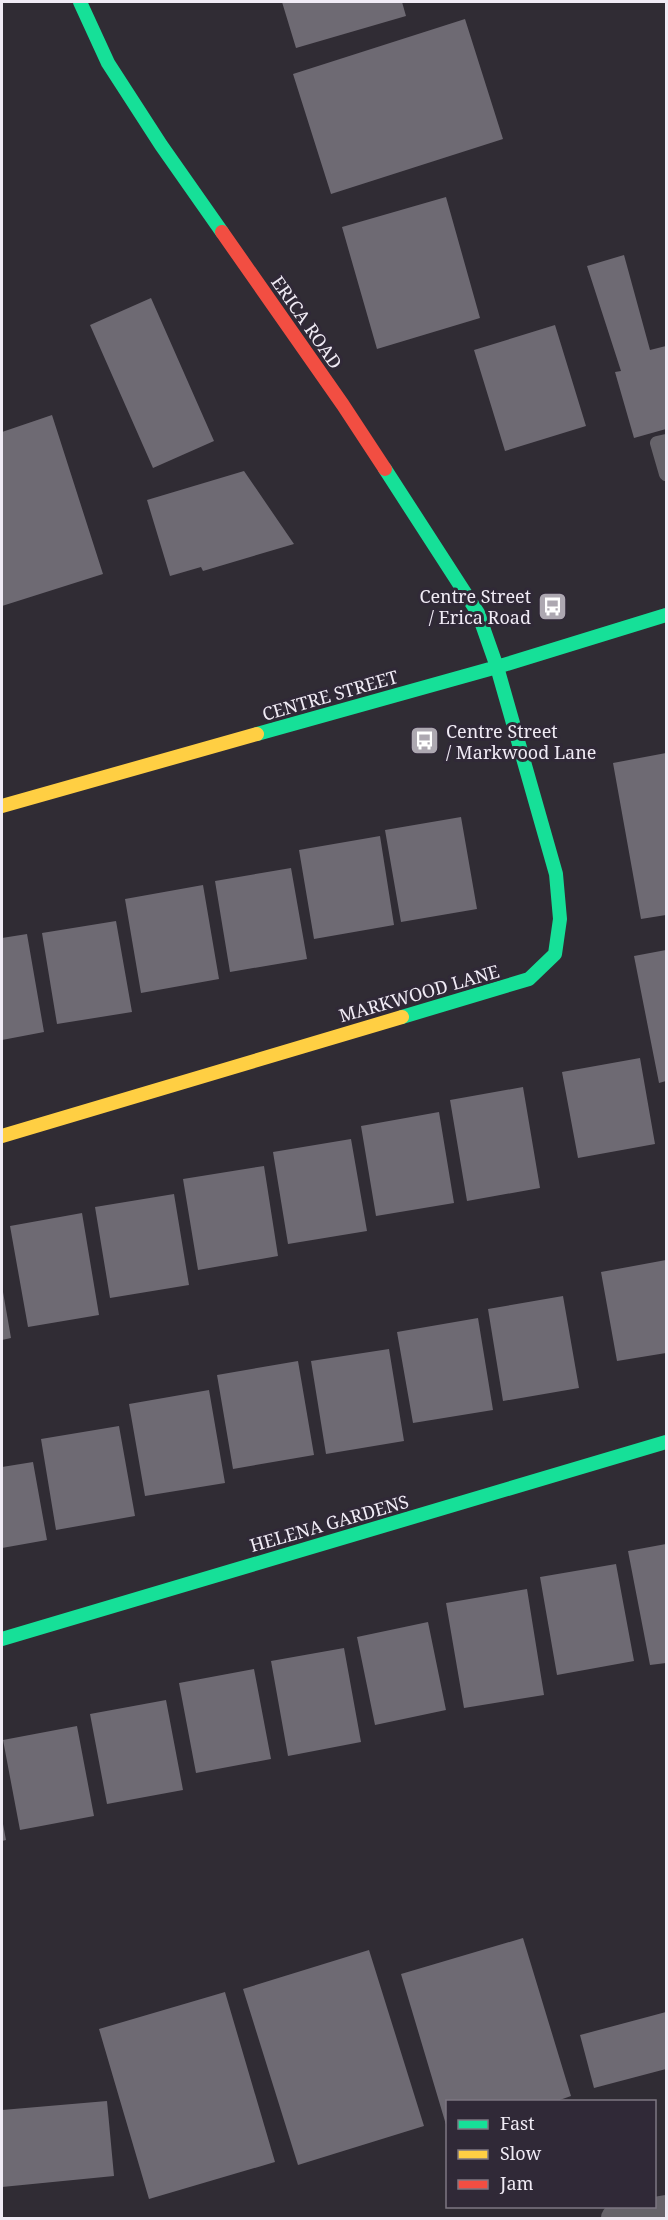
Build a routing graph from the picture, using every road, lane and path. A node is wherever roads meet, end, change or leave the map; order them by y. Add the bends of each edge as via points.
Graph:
1 (80, 2) edge
2 (666, 441) edge
3 (666, 474) edge
4 (666, 615) edge
5 (497, 667) junction
6 (2, 806) edge
7 (2, 1137) edge
8 (666, 1442) edge
9 (2, 1639) edge
10 (666, 2209) edge
11 (615, 2218) edge

1 - 5 street, ERICA ROAD via 108,63 343,405 478,613
2 - 3 lane via 657,443
4 - 5 street, CENTRE STREET
5 - 6 street, CENTRE STREET
5 - 7 street, MARKWOOD LANE via 556,874 560,919 555,954 529,979
8 - 9 street, HELENA GARDENS
10 - 11 street

